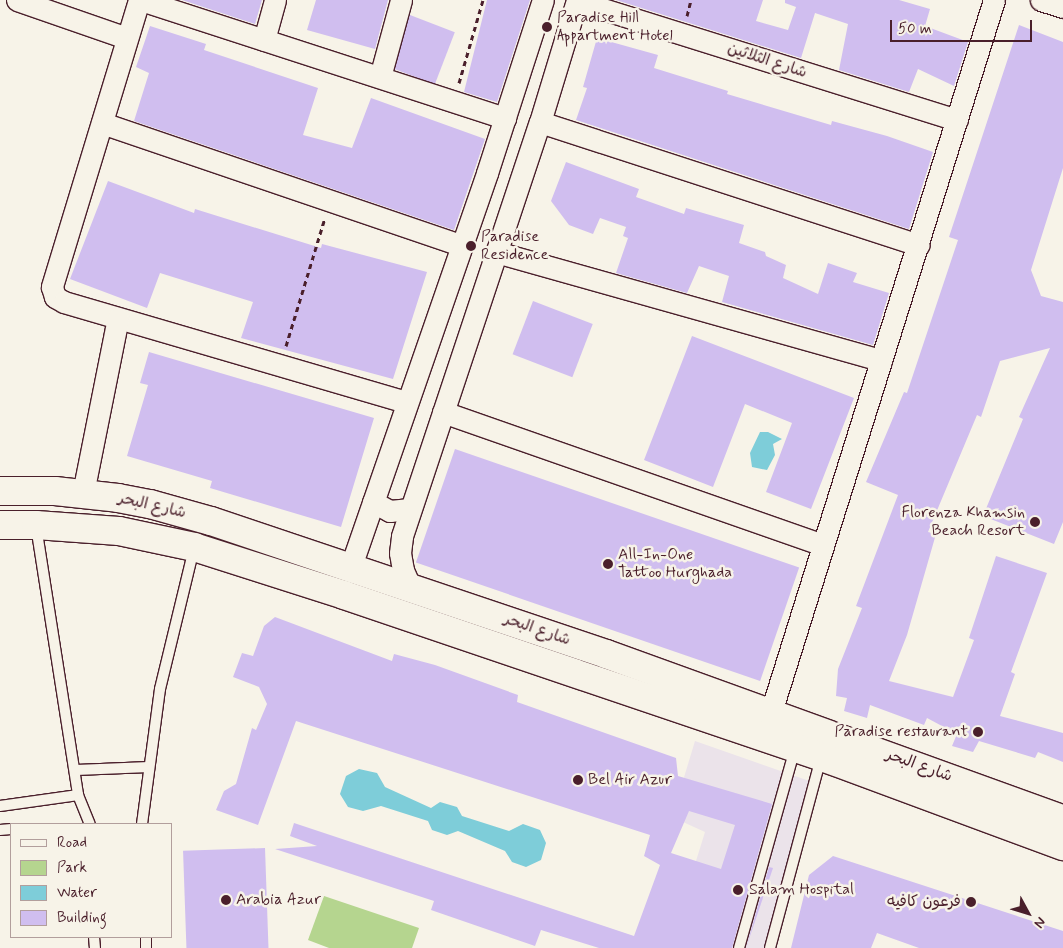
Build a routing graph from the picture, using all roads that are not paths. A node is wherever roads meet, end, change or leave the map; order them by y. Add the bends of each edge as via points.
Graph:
1 (140, 0) edge
2 (275, 0) edge
3 (401, 0) edge
4 (543, 0) edge
5 (577, 0) edge
6 (994, 0) edge
7 (1041, 0) edge
8 (21, 1) edge
9 (1063, 7) edge
10 (128, 38) junction
11 (264, 40) junction
12 (380, 77) junction
13 (505, 118) junction
14 (957, 120) junction
15 (540, 122) junction
16 (102, 123) junction
17 (487, 173) junction
18 (518, 185) junction
19 (460, 245) junction
20 (918, 245) junction
21 (496, 252) junction
22 (118, 318) junction
23 (881, 360) junction
24 (406, 402) junction
25 (443, 412) junction
26 (0, 491) edge
27 (83, 493) junction
28 (373, 502) junction
29 (410, 509) junction
30 (0, 524) edge
31 (36, 525) junction
32 (823, 545) junction
33 (194, 547) junction
34 (351, 566) junction
35 (410, 586) junction
36 (771, 712) junction
37 (795, 748) junction
38 (822, 757) junction
39 (149, 767) junction
40 (76, 770) junction
41 (78, 795) junction
42 (0, 806) edge
43 (1061, 816) edge
44 (90, 823) edge
45 (142, 823) edge
46 (1063, 846) edge
47 (739, 948) edge
48 (770, 948) edge

1 - 10 street
1 - 11 street
2 - 11 street
3 - 12 street
4 - 13 street
5 - 14 street, شارع الثلاثين
5 - 15 street
6 - 14 street
7 - 9 street
8 - 10 street
10 - 16 street
11 - 12 street
12 - 13 street
13 - 17 street
14 - 20 street
15 - 18 street
15 - 20 street
16 - 19 street
16 - 22 street via 52,288 59,300
17 - 18 street
17 - 19 street
18 - 21 street
19 - 24 street
20 - 23 street
21 - 23 street
21 - 25 street
22 - 24 street
22 - 27 street
23 - 32 street
24 - 28 street
25 - 29 street
25 - 32 street
26 - 27 main road, شارع البحر
27 - 34 main road, شارع البحر via 180,512
28 - 29 street via 390,511
28 - 34 street
29 - 35 street via 400,553
30 - 31 main road, شارع البحر
31 - 33 main road, شارع البحر via 119,531
31 - 40 lane
32 - 36 street
33 - 37 main road, شارع البحر
33 - 39 lane via 168,647
34 - 35 main road, شارع البحر
35 - 36 main road, شارع البحر
36 - 43 main road, شارع البحر
37 - 38 main road, شارع البحر
37 - 47 lane
38 - 46 main road, شارع البحر
38 - 48 lane
39 - 40 lane
39 - 45 lane
40 - 41 lane
41 - 42 lane
41 - 44 lane

